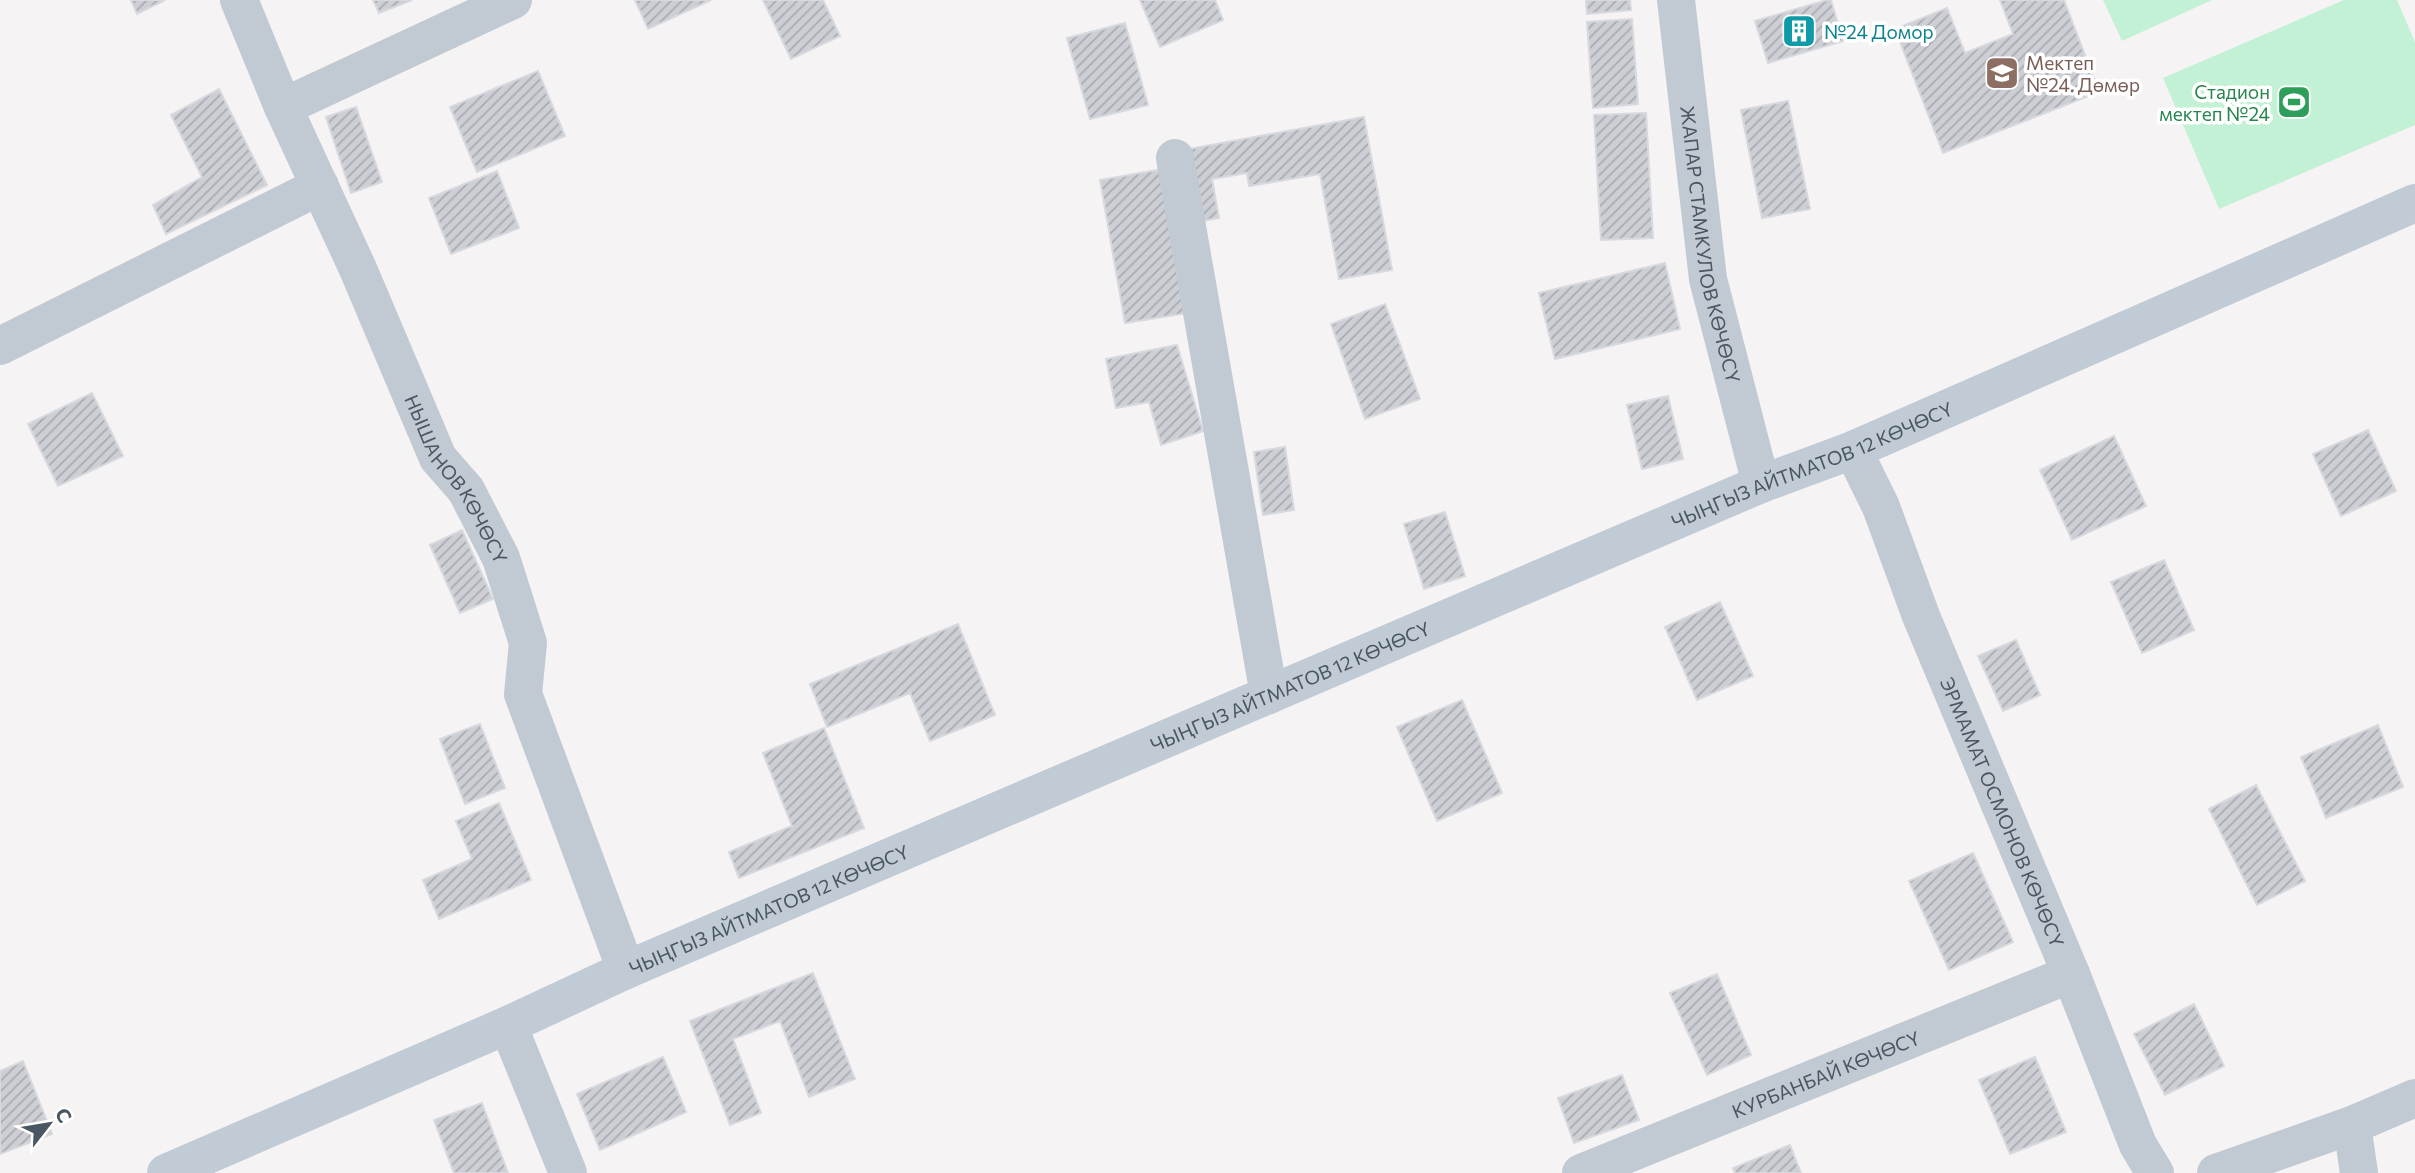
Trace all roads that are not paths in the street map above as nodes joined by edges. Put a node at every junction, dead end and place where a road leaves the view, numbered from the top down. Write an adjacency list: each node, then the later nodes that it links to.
1 (239, 0): 4 (street, НЫШАНОВ КӨЧӨСҮ)
2 (513, 0): 4 (street)
3 (1675, 0): 10 (street, ЖАПАР СТАМКУЛОВ КӨЧӨСҮ)
4 (283, 107): 6 (street, НЫШАНОВ КӨЧӨСҮ)
5 (1175, 158): 11 (street)
6 (320, 186): 8 (street); 12 (street, НЫШАНОВ КӨЧӨСҮ)
7 (2415, 203): 9 (main road, ЧЫҢГЫЗ АЙТМАТОВ 12 КӨЧӨСҮ)
8 (0, 346)
9 (1853, 450): 10 (main road, ЧЫҢГЫЗ АЙТМАТОВ 12 КӨЧӨСҮ); 13 (street, ЭРМАМАТ ОСМОНОВ КӨЧӨСҮ)
10 (1761, 484): 11 (main road, ЧЫҢГЫЗ АЙТМАТОВ 12 КӨЧӨСҮ)
11 (1269, 695): 12 (main road, ЧЫҢГЫЗ АЙТМАТОВ 12 КӨЧӨСҮ)
12 (625, 970): 14 (main road, ЧЫҢГЫЗ АЙТМАТОВ 12 КӨЧӨСҮ)
13 (2071, 974): 19 (street, КУРБАНБАЙ КӨЧӨСҮ); 20 (street, ЭРМАМАТ ОСМОНОВ КӨЧӨСҮ)
14 (508, 1025): 17 (main road, ЧЫҢГЫЗ АЙТМАТОВ 12 КӨЧӨСҮ); 18 (street)
15 (2415, 1098): 16 (street)
16 (2352, 1125): 21 (street); 22 (street)
17 (166, 1173)
18 (568, 1173)
19 (1581, 1173)
20 (2155, 1173)
21 (2216, 1173)
22 (2358, 1173)

